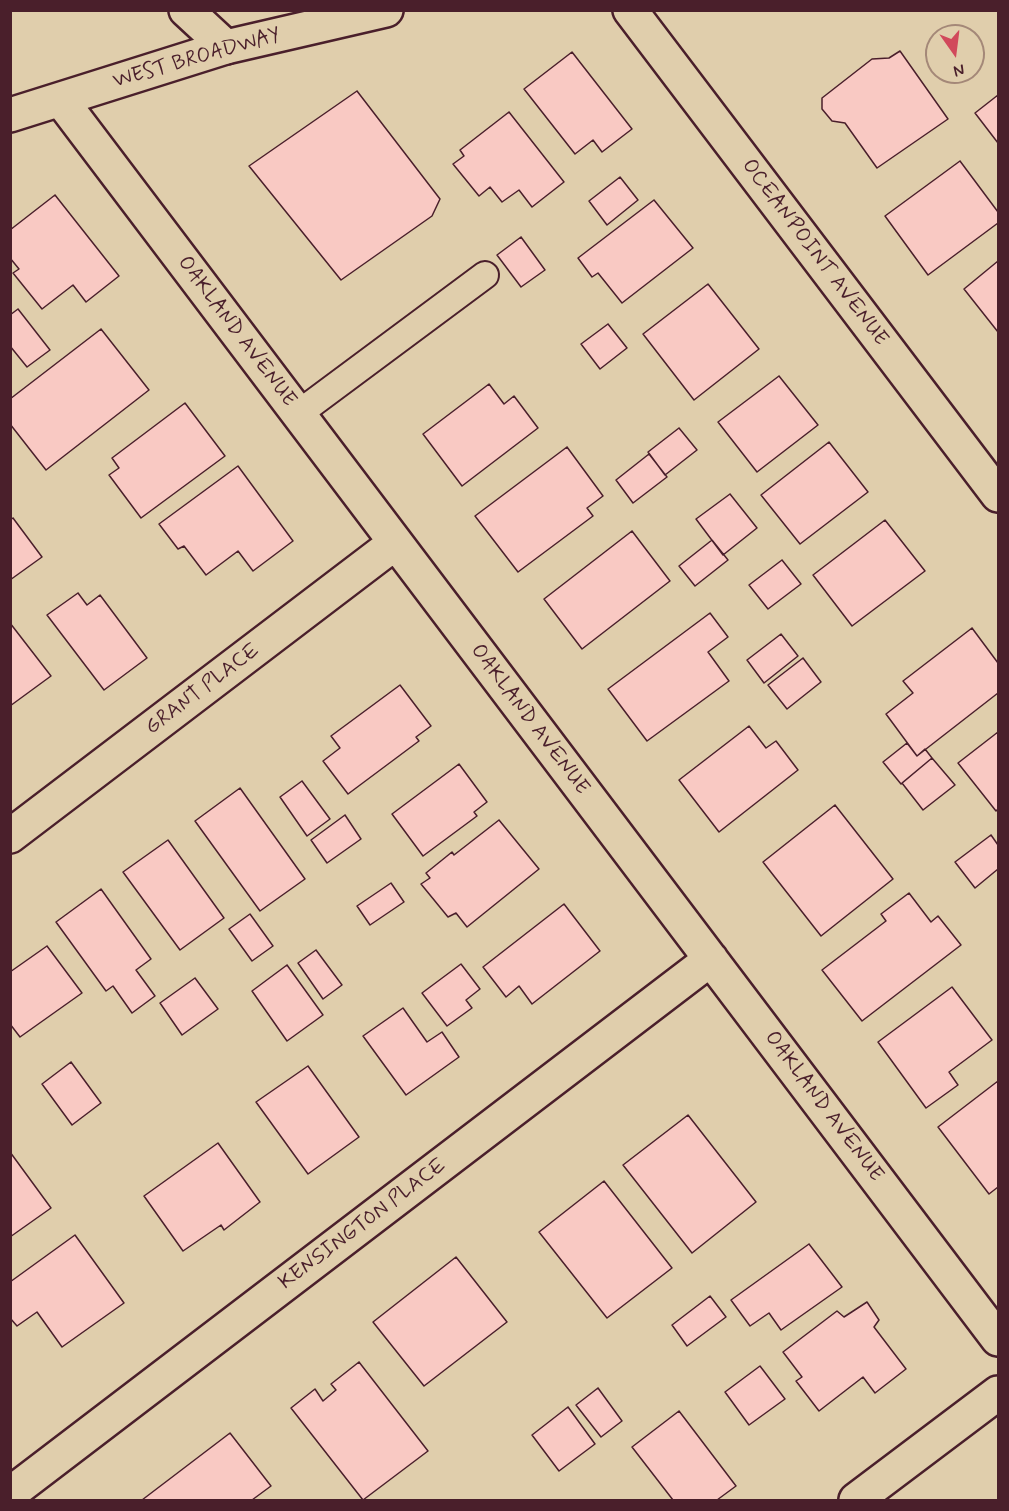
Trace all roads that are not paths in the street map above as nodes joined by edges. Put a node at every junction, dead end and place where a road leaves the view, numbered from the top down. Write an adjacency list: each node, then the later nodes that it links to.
1 (186, 10): 4 (street)
2 (386, 10): 4 (street, WEST BROADWAY)
3 (630, 10): 9 (street, OCEANPOINT AVENUE)
4 (226, 47): 5 (street, WEST BROADWAY)
5 (60, 100): 6 (street, WEST BROADWAY); 8 (street, OAKLAND AVENUE)
6 (10, 114)
7 (485, 274): 8 (lane)
8 (298, 414): 10 (street, OAKLAND AVENUE)
9 (999, 495)
10 (395, 543): 11 (street, GRANT PLACE); 12 (street, OAKLAND AVENUE)
11 (10, 836)
12 (711, 959): 13 (street, OAKLAND AVENUE); 15 (street, KENSINGTON PLACE)
13 (999, 1339)
14 (999, 1393): 16 (street)
15 (16, 1492)
16 (856, 1500)

